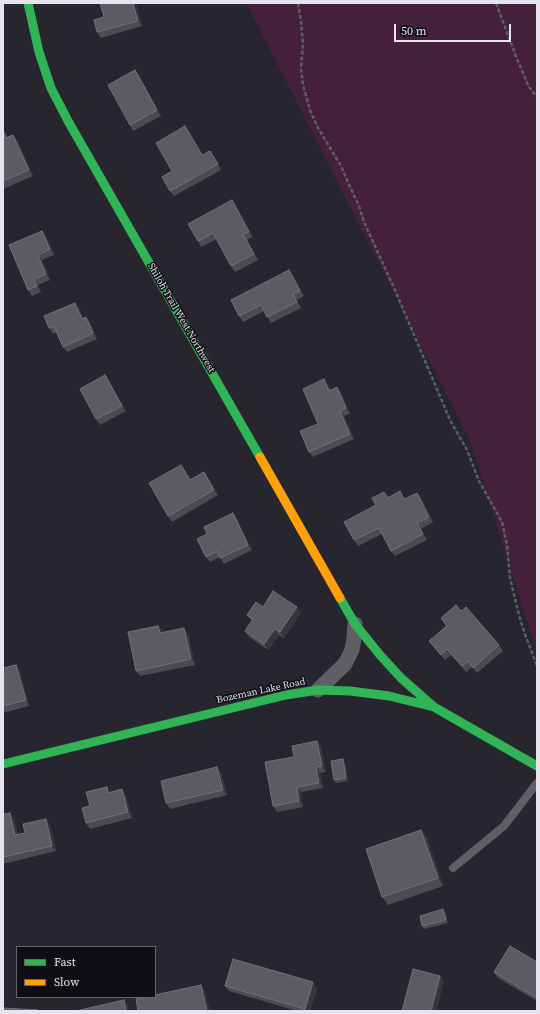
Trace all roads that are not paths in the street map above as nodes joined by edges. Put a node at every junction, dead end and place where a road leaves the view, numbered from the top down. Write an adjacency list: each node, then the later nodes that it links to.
1 (28, 3): 2 (street, Shiloh Trail West Northwest)
2 (355, 624): 3 (street); 4 (street, Shiloh Trail West Northwest)
3 (318, 690): 4 (street, Bozeman Lake Road); 5 (street, Bozeman Lake Road)
4 (434, 707): 6 (street, Bozeman Lake Road)
5 (3, 764)
6 (537, 766)
7 (537, 783): 8 (lane)
8 (453, 868)

